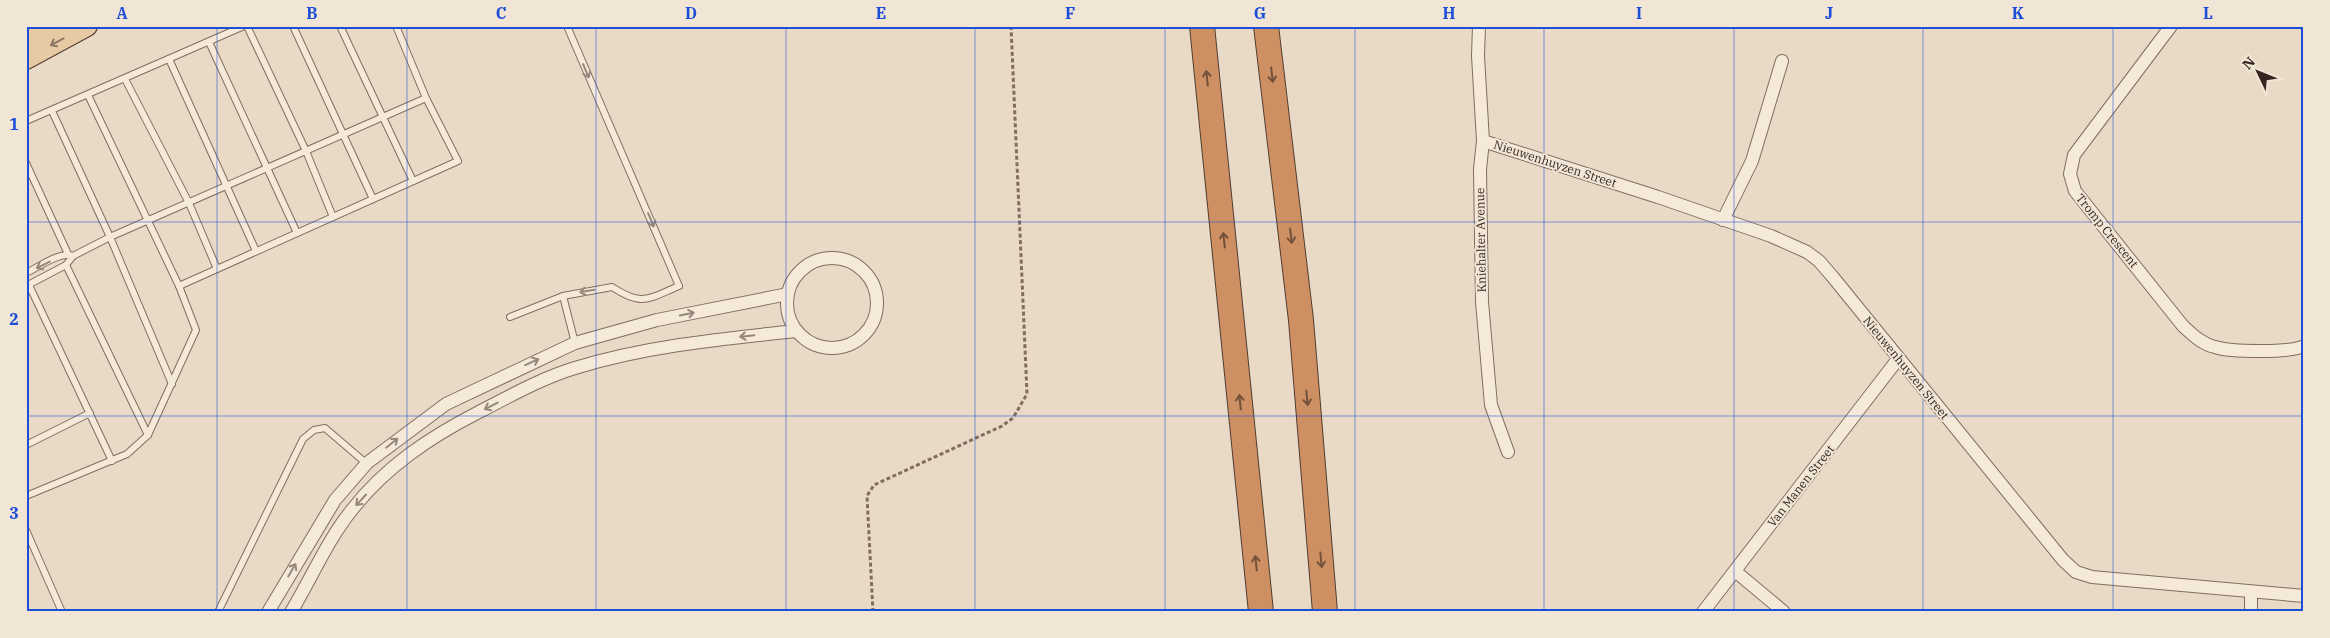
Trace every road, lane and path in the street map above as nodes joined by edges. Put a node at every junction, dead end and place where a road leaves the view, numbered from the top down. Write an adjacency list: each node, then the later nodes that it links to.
1 (51, 26): 13 (main road)
2 (87, 26): 15 (main road, one-way to 15)
3 (246, 26): 14 (lane); 26 (lane)
4 (293, 26): 24 (lane)
5 (340, 26): 22 (lane)
6 (396, 26): 20 (lane)
7 (567, 26): 46 (lane, one-way to 46)
8 (1011, 26): 68 (path)
9 (1202, 26): 69 (highway, one-way to 9)
10 (1266, 26): 70 (highway, one-way to 70)
11 (1479, 26): 25 (street, Kniehalter Avenue)
12 (2172, 26): 50 (street, Tromp Crescent)
13 (26, 37)
14 (209, 42): 16 (lane); 28 (lane)
15 (26, 58)
16 (169, 59): 18 (lane); 30 (lane)
17 (1782, 61): 34 (street)
18 (126, 79): 19 (lane); 32 (lane)
19 (88, 95): 21 (lane); 35 (lane)
20 (426, 98): 22 (lane); 29 (lane)
21 (52, 111): 23 (lane); 37 (lane)
22 (384, 117): 24 (lane); 29 (lane)
23 (26, 121)
24 (344, 134): 26 (lane); 31 (lane)
25 (1483, 141): 34 (street, Nieuwenhuyzen Street); 56 (street, Kniehalter Avenue)
26 (306, 151): 28 (lane); 33 (lane)
27 (26, 163): 39 (lane)
28 (268, 168): 30 (lane); 36 (lane)
29 (413, 181): 31 (lane)
30 (227, 186): 32 (lane); 38 (lane)
31 (373, 198): 33 (lane)
32 (189, 202): 35 (lane); 41 (lane)
33 (333, 217): 36 (lane)
34 (1723, 220): 51 (street, Nieuwenhuyzen Street)
35 (148, 221): 37 (lane); 44 (lane)
36 (298, 233): 38 (lane)
37 (110, 238): 39 (lane); 52 (lane)
38 (256, 251): 41 (lane)
39 (70, 255): 40 (lane); 42 (lane, one-way to 42)
40 (66, 264): 43 (lane); 54 (lane)
41 (217, 269): 44 (lane)
42 (26, 273)
43 (28, 286): 53 (lane)
44 (179, 286): 52 (lane)
45 (788, 294): 48 (street); 48 (street); 49 (street, one-way to 45)
46 (563, 296): 47 (lane); 49 (lane)
47 (510, 317)
48 (796, 330): 67 (street, one-way to 67)
49 (575, 343): 58 (street, one-way to 49)
50 (2304, 346)
51 (1898, 359): 61 (street, Van Manen Street); 62 (street, Nieuwenhuyzen Street)
52 (172, 384): 54 (lane)
53 (90, 413): 55 (lane); 57 (lane)
54 (148, 435): 57 (lane)
55 (26, 445)
56 (1508, 452)
57 (112, 461): 59 (lane)
58 (366, 464): 65 (lane); 66 (street, one-way to 58)
59 (26, 496)
60 (26, 530): 64 (lane)
61 (1735, 571): 71 (street, Van Manen Street); 72 (street)
62 (2251, 592): 63 (street, Nieuwenhuyzen Street); 73 (street)
63 (2304, 596)
64 (62, 612)
65 (218, 612)
66 (268, 612)
67 (291, 612)
68 (873, 612)
69 (1261, 612)
70 (1325, 612)
71 (1703, 612)
72 (1784, 612)
73 (2251, 612)

